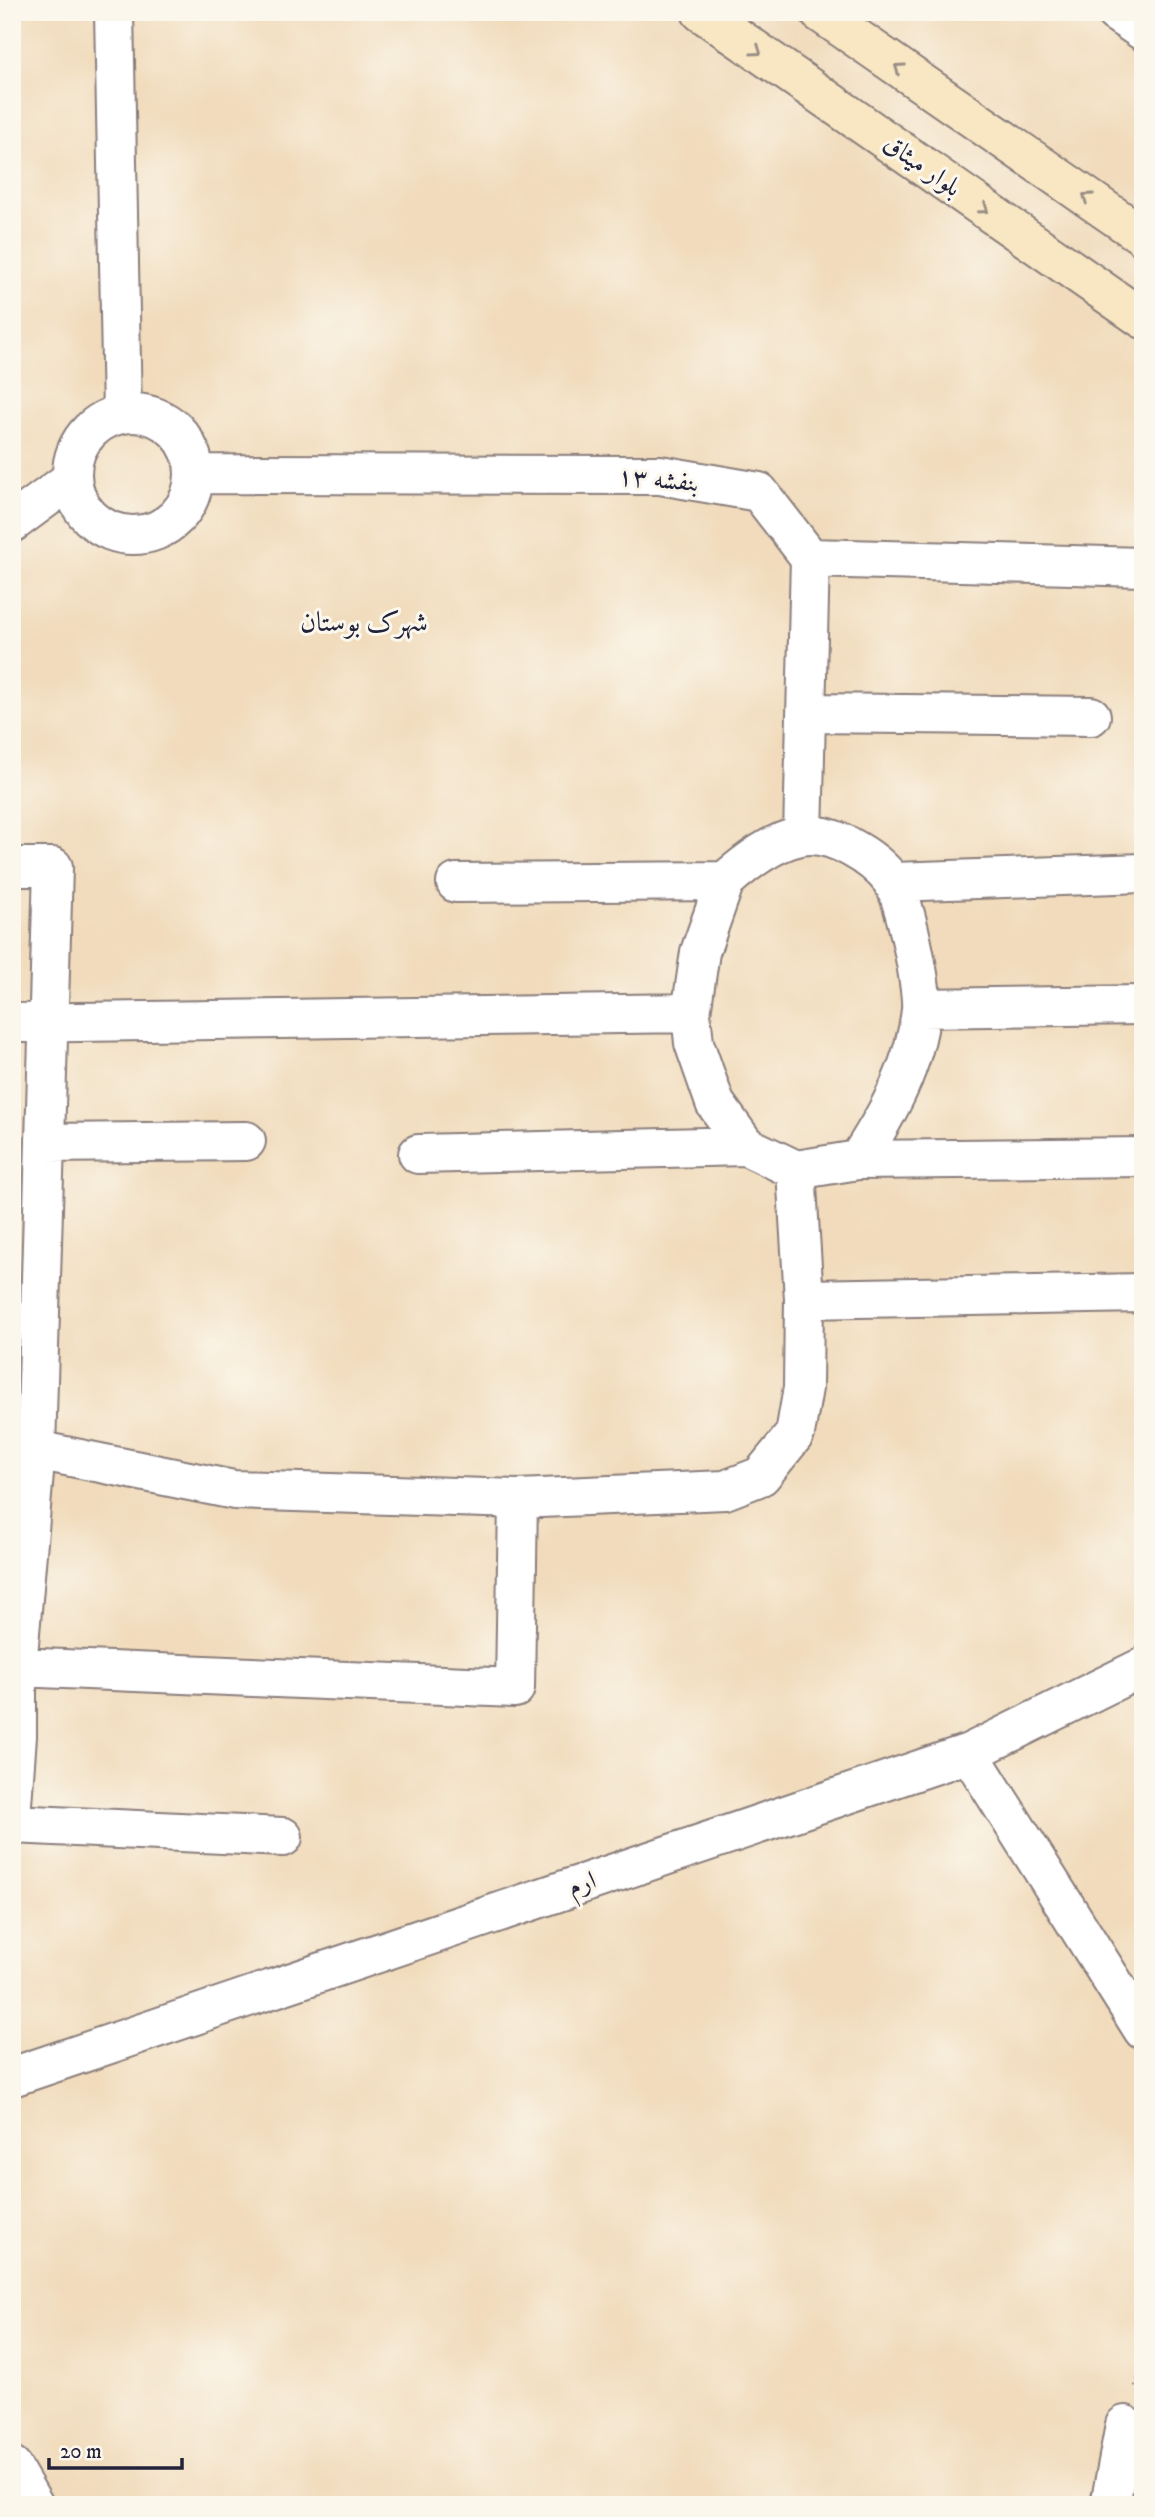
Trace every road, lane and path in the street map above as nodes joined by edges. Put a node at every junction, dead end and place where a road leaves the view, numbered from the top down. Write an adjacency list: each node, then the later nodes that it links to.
1 (114, 12): 8 (street)
2 (701, 12): 7 (street, بلوار میثاق, one-way to 7)
3 (819, 12): 6 (street, one-way to 3)
4 (1115, 12): 5 (street)
5 (1143, 31)
6 (1143, 236)
7 (1143, 319)
8 (122, 413): 9 (street); 10 (street)
9 (196, 474): 10 (street); 12 (street, بنفشه ۱۳)
10 (70, 480): 11 (street)
11 (12, 523)
12 (810, 558): 13 (street); 14 (street)
13 (1143, 567)
14 (807, 713): 15 (street); 16 (street)
15 (1091, 716)
16 (803, 835): 19 (street); 20 (street)
17 (12, 867): 25 (street)
18 (1143, 873): 20 (street)
19 (725, 881): 21 (street); 24 (street)
20 (894, 882): 23 (street)
21 (456, 883)
22 (1143, 1005): 23 (street)
23 (921, 1008): 31 (street)
24 (691, 1013): 25 (street); 28 (street)
25 (31, 1023): 27 (street)
26 (246, 1141): 27 (street)
27 (45, 1143): 35 (street)
28 (746, 1146): 29 (street); 32 (street)
29 (418, 1154)
30 (1143, 1157): 31 (street)
31 (858, 1160): 32 (street)
32 (796, 1170): 34 (street)
33 (1143, 1293): 34 (street)
34 (804, 1299): 36 (street)
35 (20, 1441): 36 (street); 37 (street)
36 (518, 1499): 38 (street)
37 (18, 1571): 38 (street)
38 (17, 1667): 40 (street)
39 (1143, 1667): 41 (street, ارم)
40 (15, 1736): 42 (street)
41 (969, 1753): 45 (street); 46 (street, ارم)
42 (12, 1804)
43 (12, 1825): 44 (street)
44 (283, 1837)
45 (1143, 2030)
46 (12, 2077)
47 (1125, 2425): 50 (street)
48 (12, 2467): 49 (street)
49 (34, 2505)
50 (1110, 2505)

